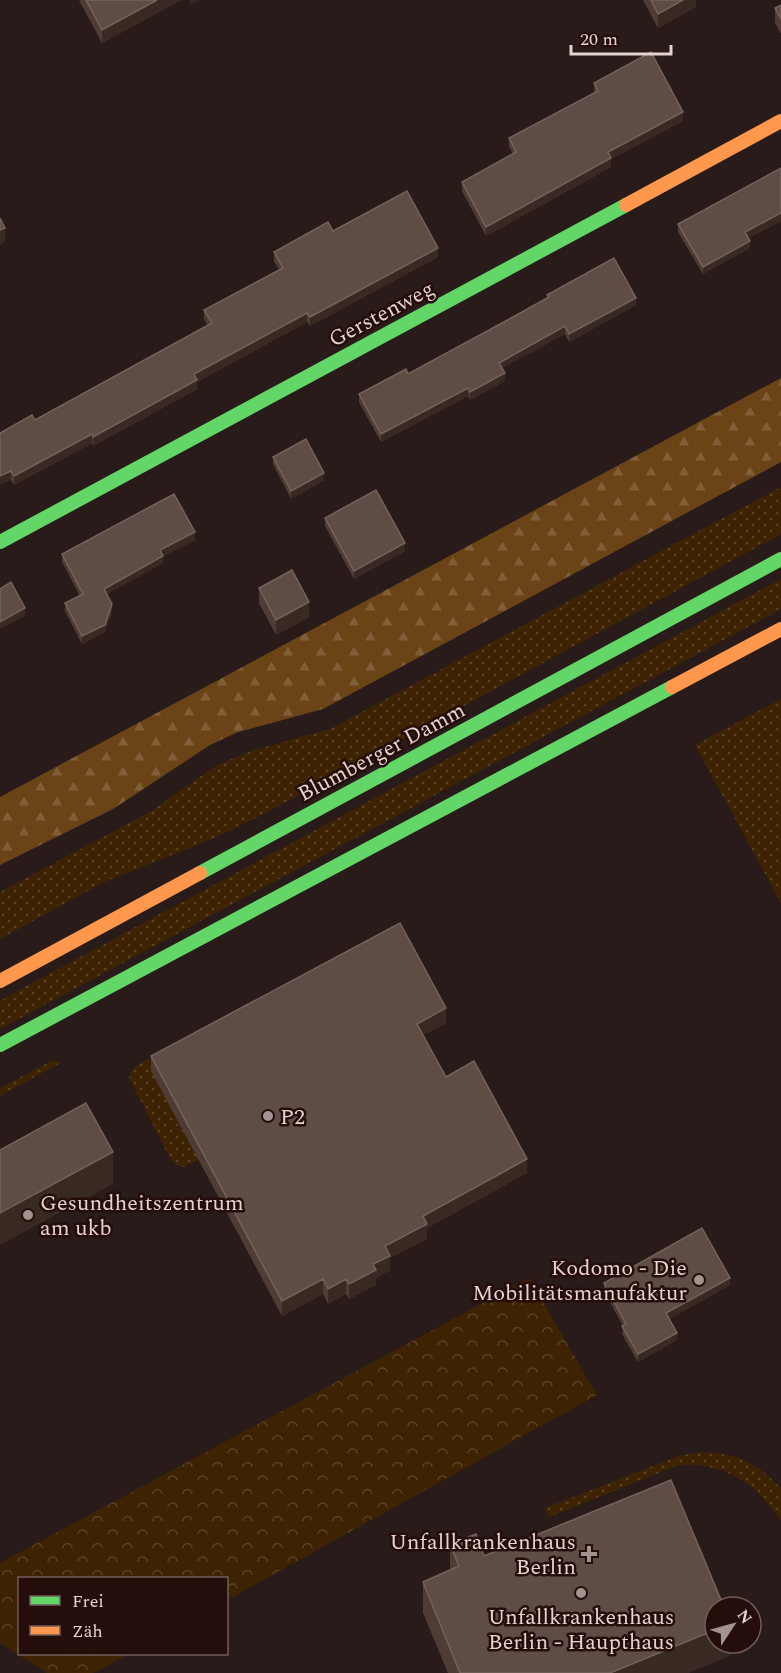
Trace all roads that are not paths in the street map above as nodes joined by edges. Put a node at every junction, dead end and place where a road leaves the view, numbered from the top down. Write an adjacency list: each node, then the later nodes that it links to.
1 (781, 121): 2 (main road, Gerstenweg)
2 (0, 542)
3 (781, 559): 5 (main road, Blumberger Damm)
4 (781, 629): 6 (main road)
5 (0, 981)
6 (0, 1046)

